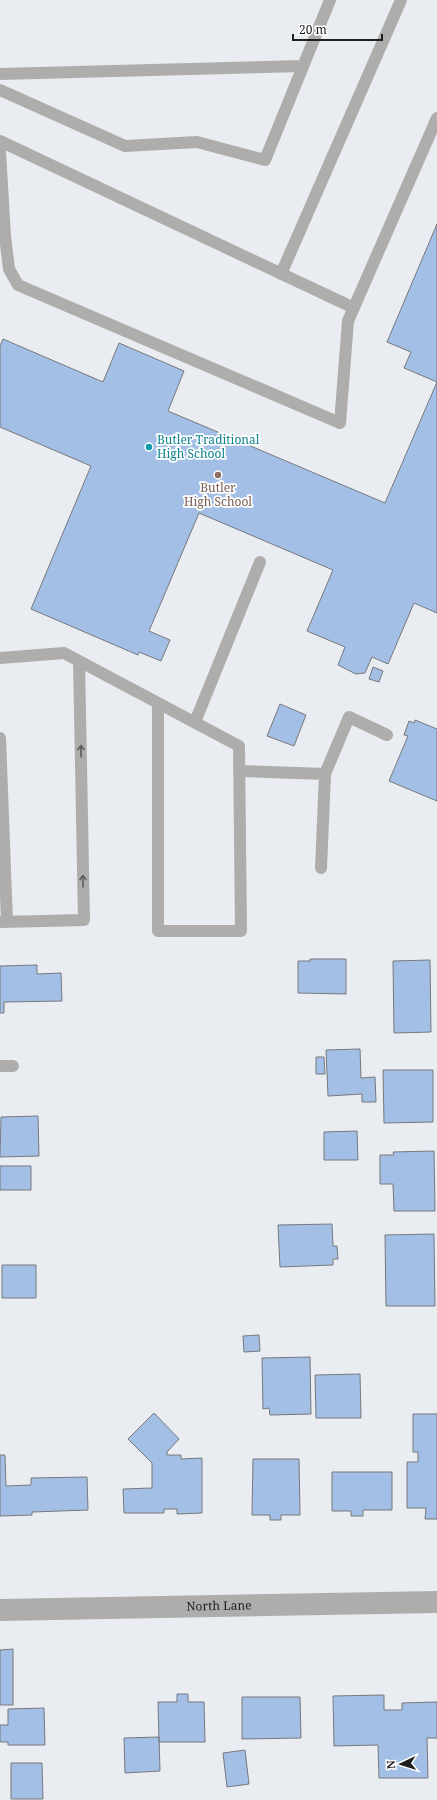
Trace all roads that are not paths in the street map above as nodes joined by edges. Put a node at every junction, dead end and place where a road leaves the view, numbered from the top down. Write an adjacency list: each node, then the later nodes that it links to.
1 (330, 0): 3 (lane)
2 (401, 0): 9 (lane)
3 (303, 66): 4 (lane); 5 (lane)
4 (0, 74)
5 (0, 90)
6 (437, 118): 10 (lane)
7 (0, 141): 9 (lane)
8 (0, 151): 10 (lane)
9 (281, 274): 10 (lane)
10 (354, 308)
11 (260, 562): 15 (lane)
12 (0, 658): 13 (lane)
13 (79, 661): 14 (lane); 21 (lane, one-way to 13)
14 (158, 703): 15 (lane); 18 (lane)
15 (195, 722): 18 (lane)
16 (387, 735): 19 (lane)
17 (0, 738): 21 (lane)
18 (239, 771): 19 (lane)
19 (325, 774): 20 (lane)
20 (321, 868)
21 (3, 922)
22 (0, 1066): 23 (lane)
23 (13, 1066)
24 (437, 1602): 25 (street, North Lane)
25 (0, 1610)

